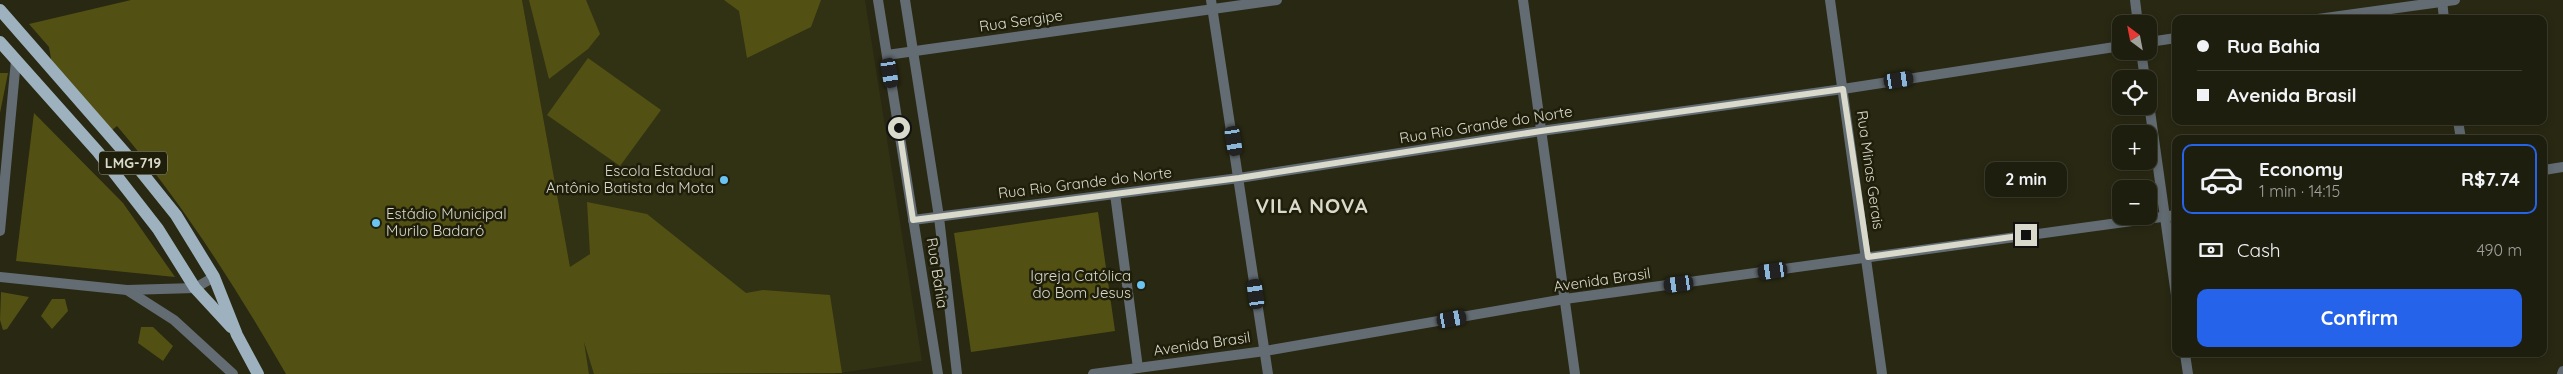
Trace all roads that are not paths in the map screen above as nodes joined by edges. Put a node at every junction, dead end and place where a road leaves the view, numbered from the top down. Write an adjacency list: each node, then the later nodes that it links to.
1 (878, 0): 19 (street, Rua Bahia)
2 (905, 0): 18 (street, Rua Bahia)
3 (1277, 0): 9 (street, Rua Sergipe)
4 (1523, 0): 23 (street)
5 (1830, 0): 21 (street, Rua Minas Gerais)
6 (2135, 0): 11 (street)
7 (2455, 0): 8 (street)
8 (2442, 1): 12 (street); 13 (street)
9 (1212, 5): 18 (street, Rua Sergipe); 28 (street)
10 (0, 10): 24 (main road, LMG-719)
11 (2137, 15)
12 (2346, 15)
13 (2444, 15)
14 (2172, 39): 15 (street)
15 (2158, 41)
16 (0, 42): 20 (main road, LMG-719)
17 (2112, 47): 21 (street, Rua Rio Grande do Norte)
18 (913, 51): 19 (street, Rua Sergipe); 32 (street, Rua Bahia)
19 (887, 55): 33 (street, Rua Bahia)
20 (16, 60): 25 (main road, LMG-719); 34 (street)
21 (1843, 89): 23 (street, Rua Rio Grande do Norte); 35 (street, Rua Minas Gerais)
22 (2150, 115): 31 (street)
23 (1541, 131): 28 (street, Rua Rio Grande do Norte); 41 (street)
24 (113, 140): 25 (main road); 38 (main road, LMG-719)
25 (98, 152): 39 (main road, LMG-719)
26 (2563, 167): 27 (street)
27 (2547, 170)
28 (1239, 178): 29 (street, Rua Rio Grande do Norte); 43 (street)
29 (1115, 194): 32 (street, Rua Rio Grande do Norte); 45 (street)
30 (2172, 215): 31 (street, Avenida Brasil)
31 (2164, 216): 35 (street, Avenida Brasil); 36 (street)
32 (940, 217): 33 (street, Rua Rio Grande do Norte); 46 (street, Rua Bahia)
33 (913, 220): 49 (street, Rua Bahia)
34 (0, 231)
35 (1868, 257): 41 (street, Avenida Brasil); 53 (street, Rua Minas Gerais)
36 (2172, 269)
37 (0, 277): 40 (street)
38 (214, 277): 39 (street); 42 (main road, LMG-719)
39 (196, 288): 40 (street); 42 (main road, LMG-719)
40 (127, 290): 47 (street)
41 (1565, 300): 43 (street, Avenida Brasil); 52 (street)
42 (237, 335): 48 (main road, LMG-719)
43 (1265, 351): 45 (street, Avenida Brasil); 51 (street)
44 (2185, 357): 54 (street)
45 (1138, 368): 50 (street, Avenida Brasil)
46 (957, 372): 49 (street)
47 (233, 374)
48 (258, 374)
49 (936, 374)
50 (1093, 374)
51 (1268, 374)
52 (1575, 374)
53 (1882, 374)
54 (2188, 374)

